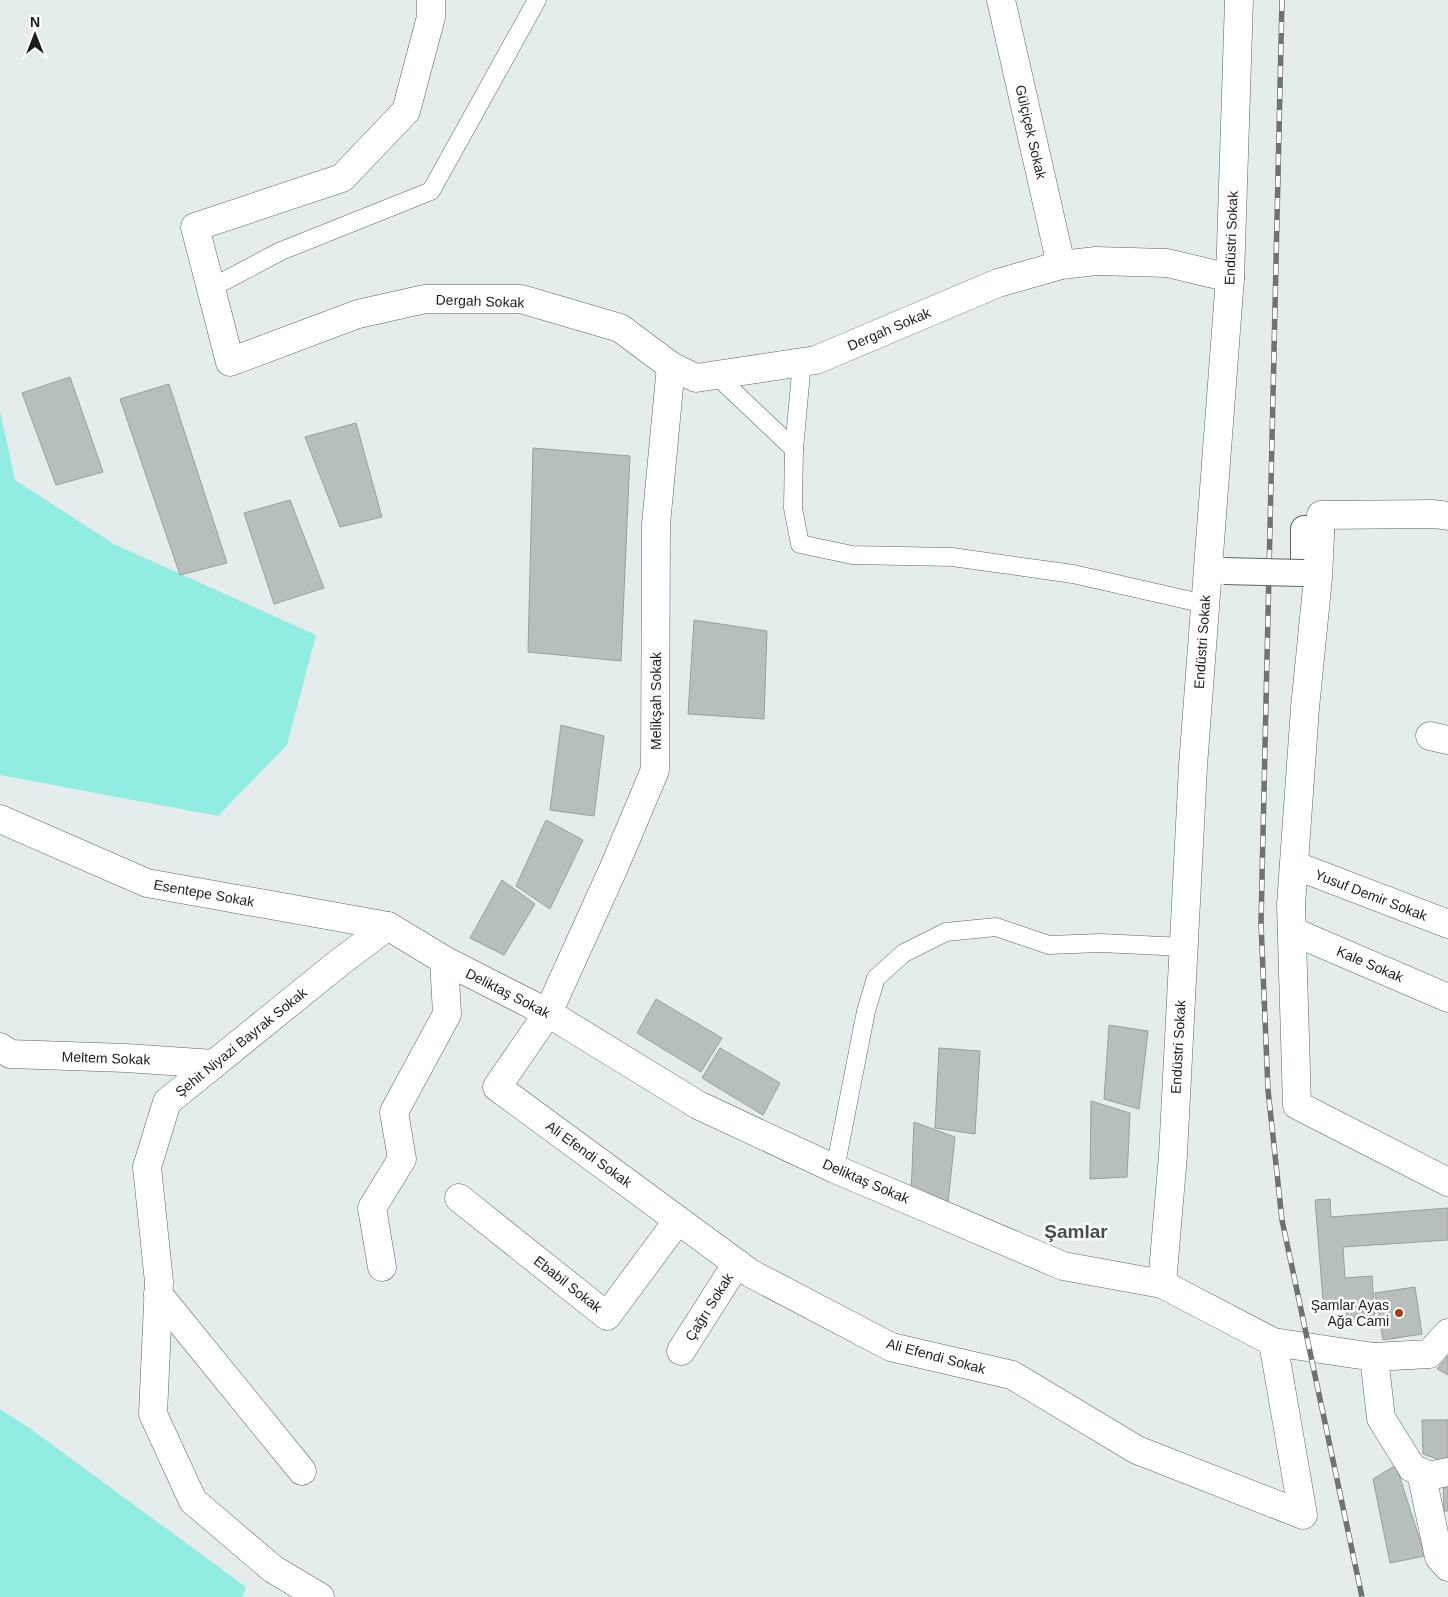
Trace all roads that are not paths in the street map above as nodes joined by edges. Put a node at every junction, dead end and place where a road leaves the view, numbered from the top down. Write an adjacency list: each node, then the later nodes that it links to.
1 (431, 0): 7 (street, Dergah Sokak)
2 (537, 0): 7 (lane)
3 (1001, 0): 5 (street, Gülçiçek Sokak)
4 (1239, 0): 6 (street, Endüstri Sokak)
5 (1061, 265): 6 (street, Dergah Sokak); 8 (street, Dergah Sokak)
6 (1230, 278): 14 (street, Endüstri Sokak)
7 (211, 288): 9 (street, Dergah Sokak)
8 (802, 362): 10 (street, Dergah Sokak); 11 (lane)
9 (671, 366): 10 (street, Dergah Sokak); 24 (street, Melikşah Sokak)
10 (716, 375): 11 (lane)
11 (794, 450): 15 (lane)
12 (1448, 516): 13 (street)
13 (1321, 529): 14 (street, bridge); 17 (street)
14 (1216, 570): 15 (street, Endüstri Sokak)
15 (1206, 604): 21 (street, Endüstri Sokak)
16 (0, 819): 19 (street, Esentepe Sokak)
17 (1294, 865): 18 (street, Yusuf Demir Sokak); 20 (street)
18 (1448, 924)
19 (388, 926): 22 (street, Deliktaş Sokak); 26 (street, Şehit Niyazi Bayrak Sokak)
20 (1292, 931): 23 (street, Kale Sokak); 28 (street)
21 (1184, 947): 27 (lane); 33 (street, Endüstri Sokak)
22 (444, 960): 24 (street, Deliktaş Sokak); 32 (street)
23 (1448, 998)
24 (548, 1013): 27 (street, Deliktaş Sokak); 30 (street, Ali Efendi Sokak)
25 (0, 1047): 26 (street, Meltem Sokak)
26 (214, 1064): 34 (street, Şehit Niyazi Bayrak Sokak)
27 (835, 1169): 33 (street, Deliktaş Sokak)
28 (1448, 1182)
29 (459, 1198): 30 (street, Ebabil Sokak)
30 (678, 1220): 31 (street, Ali Efendi Sokak)
31 (737, 1263): 36 (street, Ali Efendi Sokak); 37 (street, Çağrı Sokak)
32 (382, 1267)
33 (1162, 1284): 36 (street, Deliktaş Sokak)
34 (158, 1294): 39 (street); 43 (street, Şehit Niyazi Bayrak Sokak)
35 (1448, 1334): 38 (street, Deliktaş Sokak)
36 (1273, 1342): 38 (street, Deliktaş Sokak)
37 (681, 1351)
38 (1374, 1357): 40 (street)
39 (302, 1472)
40 (1420, 1472): 41 (street); 42 (street)
41 (1448, 1472)
42 (1448, 1568)
43 (320, 1597)

